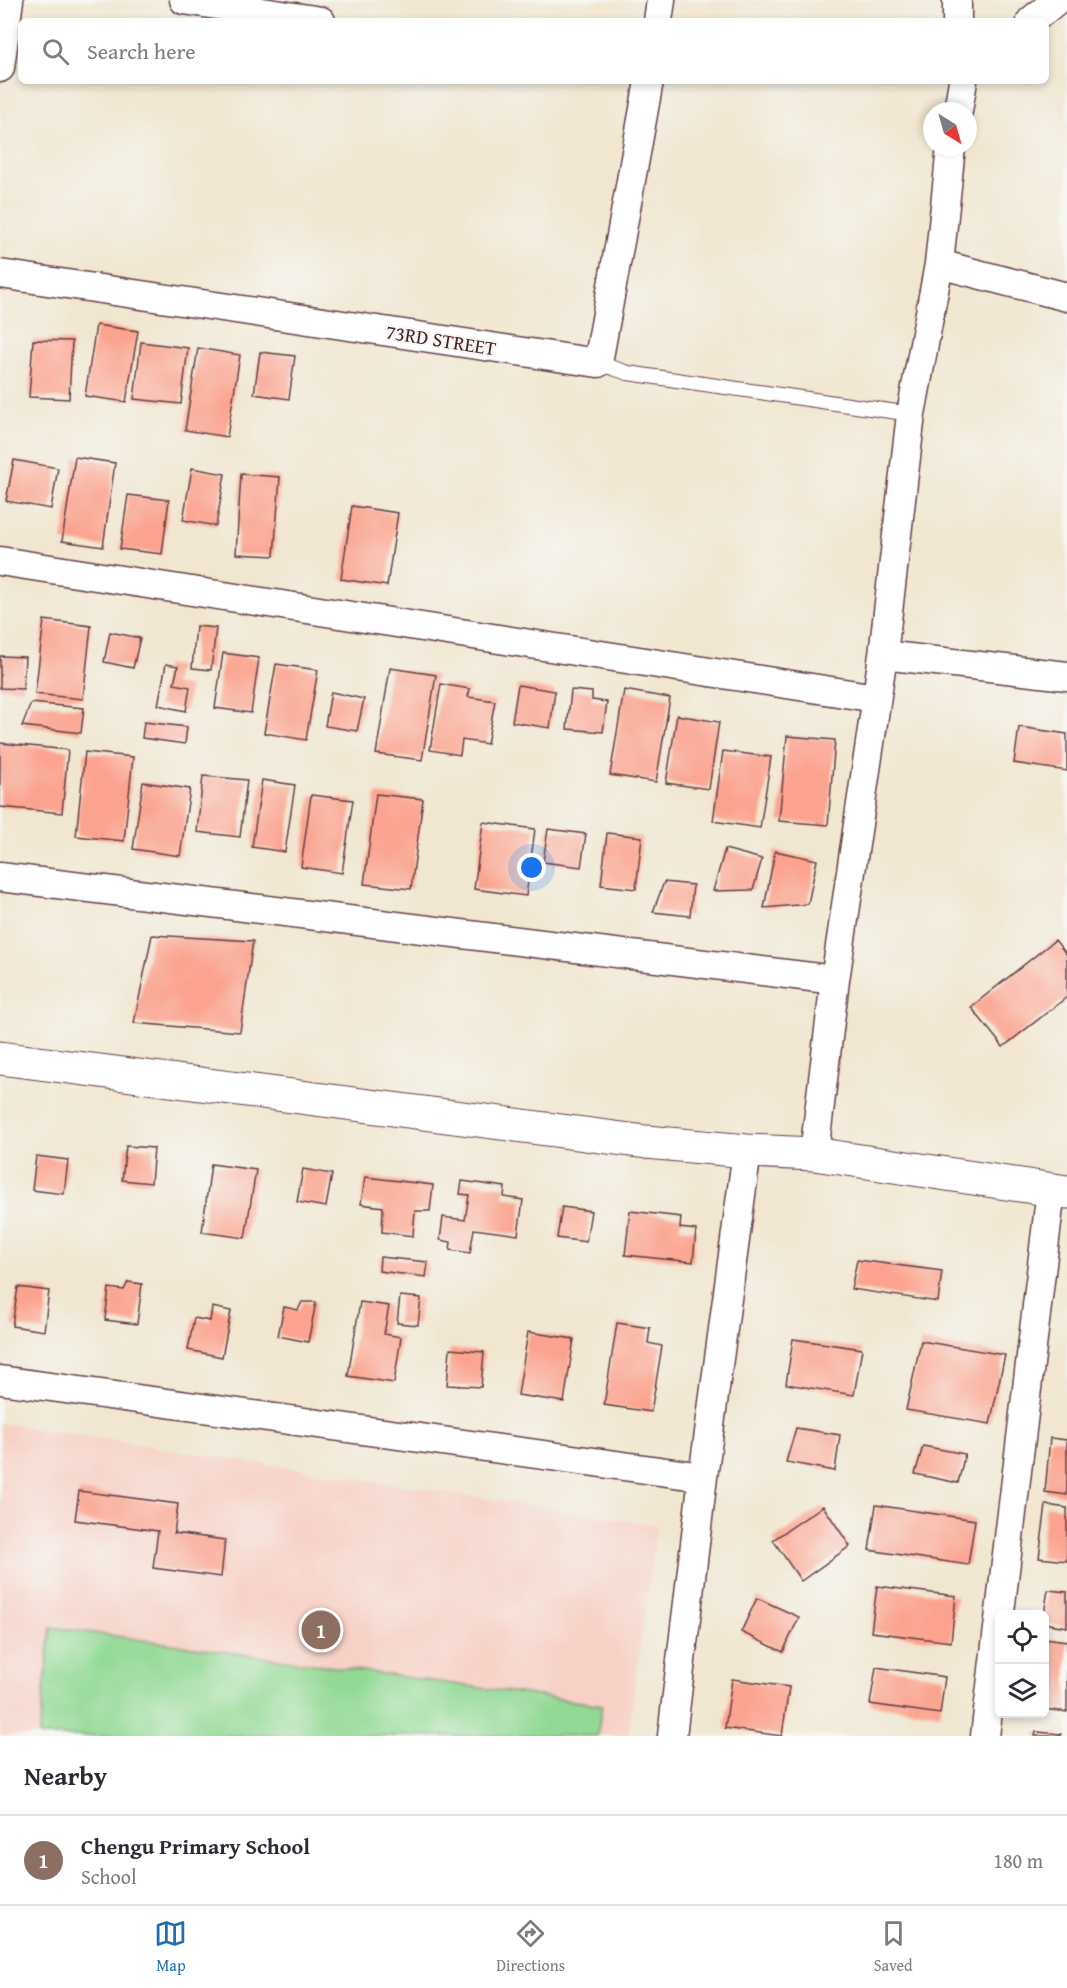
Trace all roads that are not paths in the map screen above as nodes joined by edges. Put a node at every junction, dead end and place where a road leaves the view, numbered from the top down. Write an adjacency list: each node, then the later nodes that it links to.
1 (9, 0): 10 (street)
2 (184, 0): 6 (street)
3 (661, 0): 7 (street)
4 (957, 0): 8 (street)
5 (1057, 0): 9 (street)
6 (301, 18)
7 (658, 18)
8 (957, 18)
9 (1035, 18)
10 (0, 68)
11 (648, 84): 18 (street)
12 (962, 84): 13 (street)
13 (960, 102)
14 (950, 156): 15 (street)
15 (939, 264): 17 (street); 19 (street)
16 (0, 274): 18 (street, 73RD STREET)
17 (1067, 297)
18 (598, 363): 19 (lane)
19 (911, 414): 21 (street)
20 (0, 561): 23 (street)
21 (882, 656): 22 (street); 23 (street)
22 (1067, 676)
23 (876, 699): 25 (street)
24 (0, 877): 25 (street)
25 (835, 980): 28 (street)
26 (0, 1058): 27 (street)
27 (747, 1151): 28 (street); 31 (street)
28 (814, 1154): 29 (street)
29 (1059, 1191): 33 (street)
30 (0, 1380): 31 (street)
31 (703, 1477): 32 (street)
32 (672, 1736)
33 (985, 1736)

